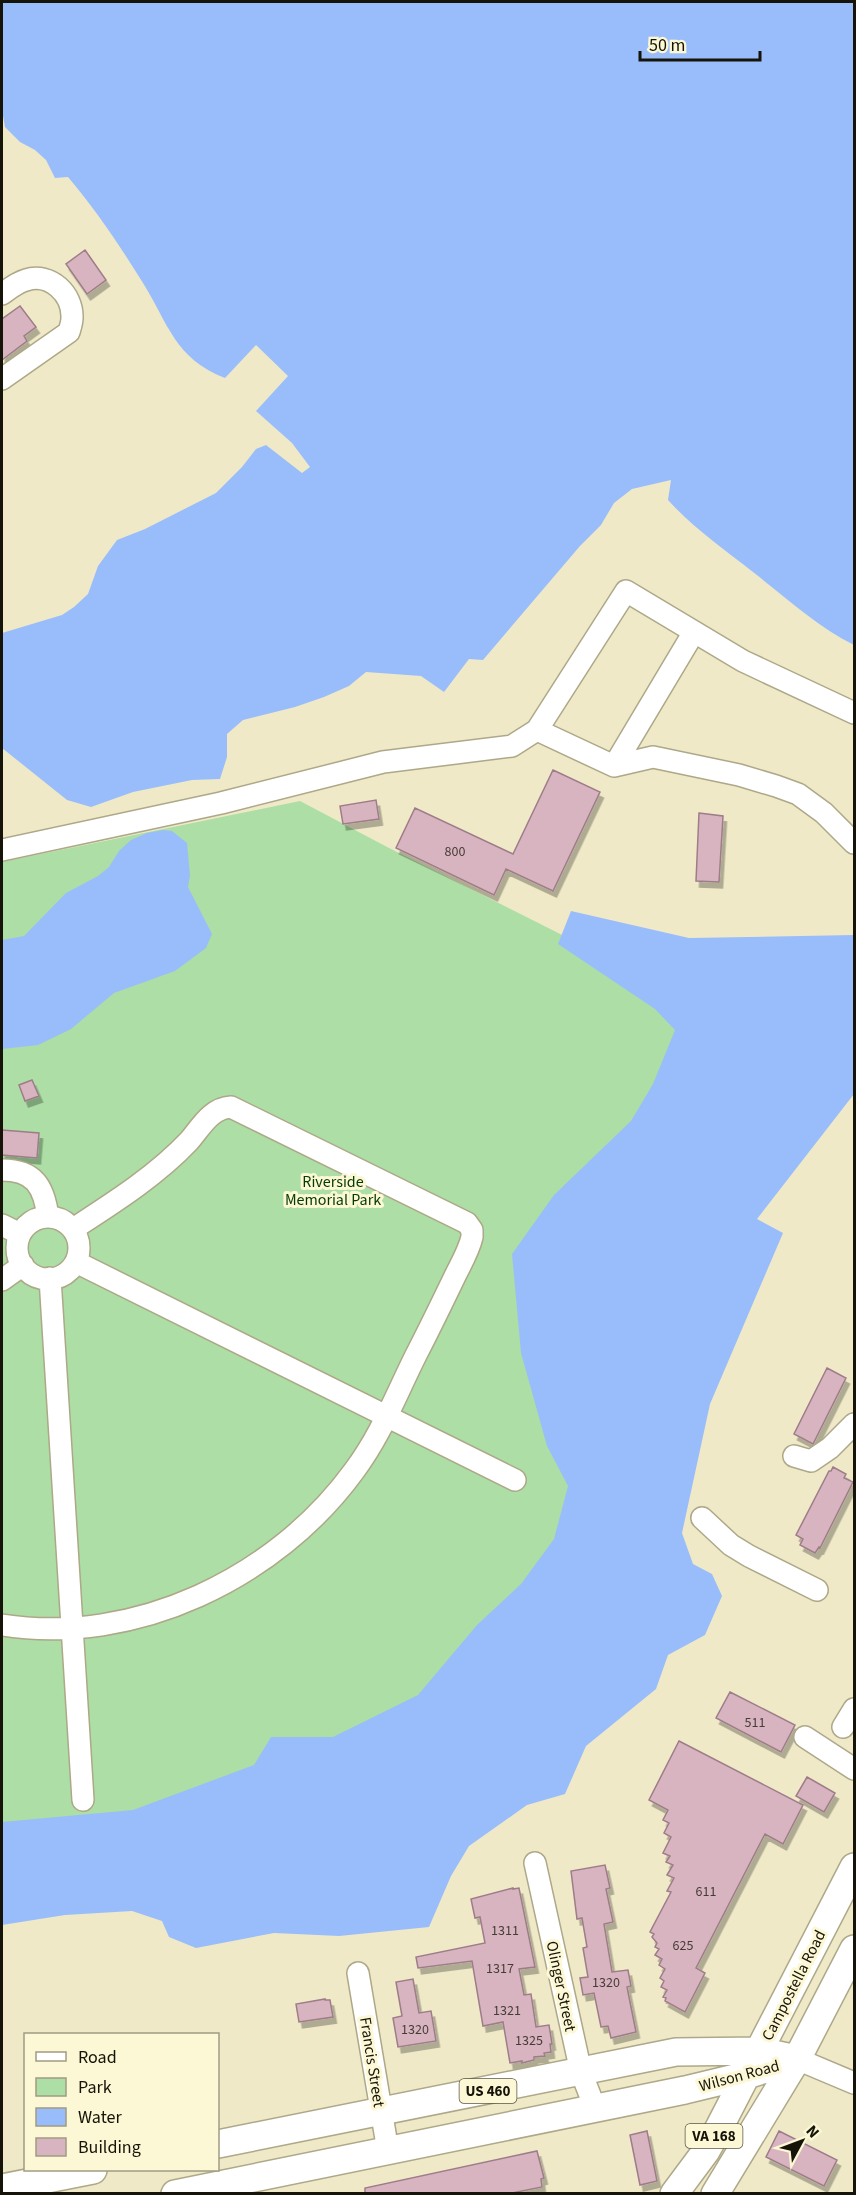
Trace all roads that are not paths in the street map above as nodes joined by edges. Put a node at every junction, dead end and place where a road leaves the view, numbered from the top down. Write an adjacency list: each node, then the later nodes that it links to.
1 (2, 294): 2 (street)
2 (2, 379)
3 (694, 632): 4 (street); 5 (street); 6 (street)
4 (855, 712)
5 (537, 730): 6 (street); 8 (street)
6 (615, 766): 7 (street)
7 (855, 843)
8 (2, 850)
9 (2, 1170): 10 (street)
10 (48, 1217): 11 (street); 12 (street)
11 (11, 1230): 14 (street)
12 (73, 1230): 13 (street); 17 (street)
13 (76, 1262): 15 (street); 17 (street)
14 (23, 1265): 15 (street); 16 (street)
15 (50, 1278): 24 (street)
16 (2, 1280)
17 (388, 1416): 20 (street); 24 (street)
18 (855, 1424): 19 (street)
19 (794, 1456)
20 (515, 1480)
21 (702, 1518): 22 (street)
22 (817, 1590)
23 (2, 1625): 24 (street)
24 (73, 1627): 27 (street)
25 (806, 1737): 26 (street)
26 (855, 1769)
27 (83, 1800)
28 (535, 1863): 34 (street, Olinger Street)
29 (855, 1867): 33 (main road, Campostella Road)
30 (855, 1949): 32 (main road)
31 (358, 1973): 37 (street, Francis Street)
32 (797, 2059): 33 (main road, Wilson Road); 35 (street); 44 (main road, VA 168)
33 (753, 2063): 34 (main road, Wilson Road / US 460); 36 (main road, Wilson Road / US 460); 43 (main road, Campostella Road / VA 168)
34 (581, 2072): 36 (street, Olinger Street); 37 (main road, Wilson Road / US 460)
35 (855, 2083)
36 (595, 2108): 39 (main road, Wilson Road / US 460)
37 (381, 2113): 38 (main road, Wilson Road / US 460); 39 (street, Francis Street)
38 (219, 2144)
39 (388, 2151): 42 (main road, Wilson Road / US 460)
40 (83, 2171): 41 (main road)
41 (2, 2188)
42 (175, 2193)
43 (674, 2193)
44 (716, 2193)

